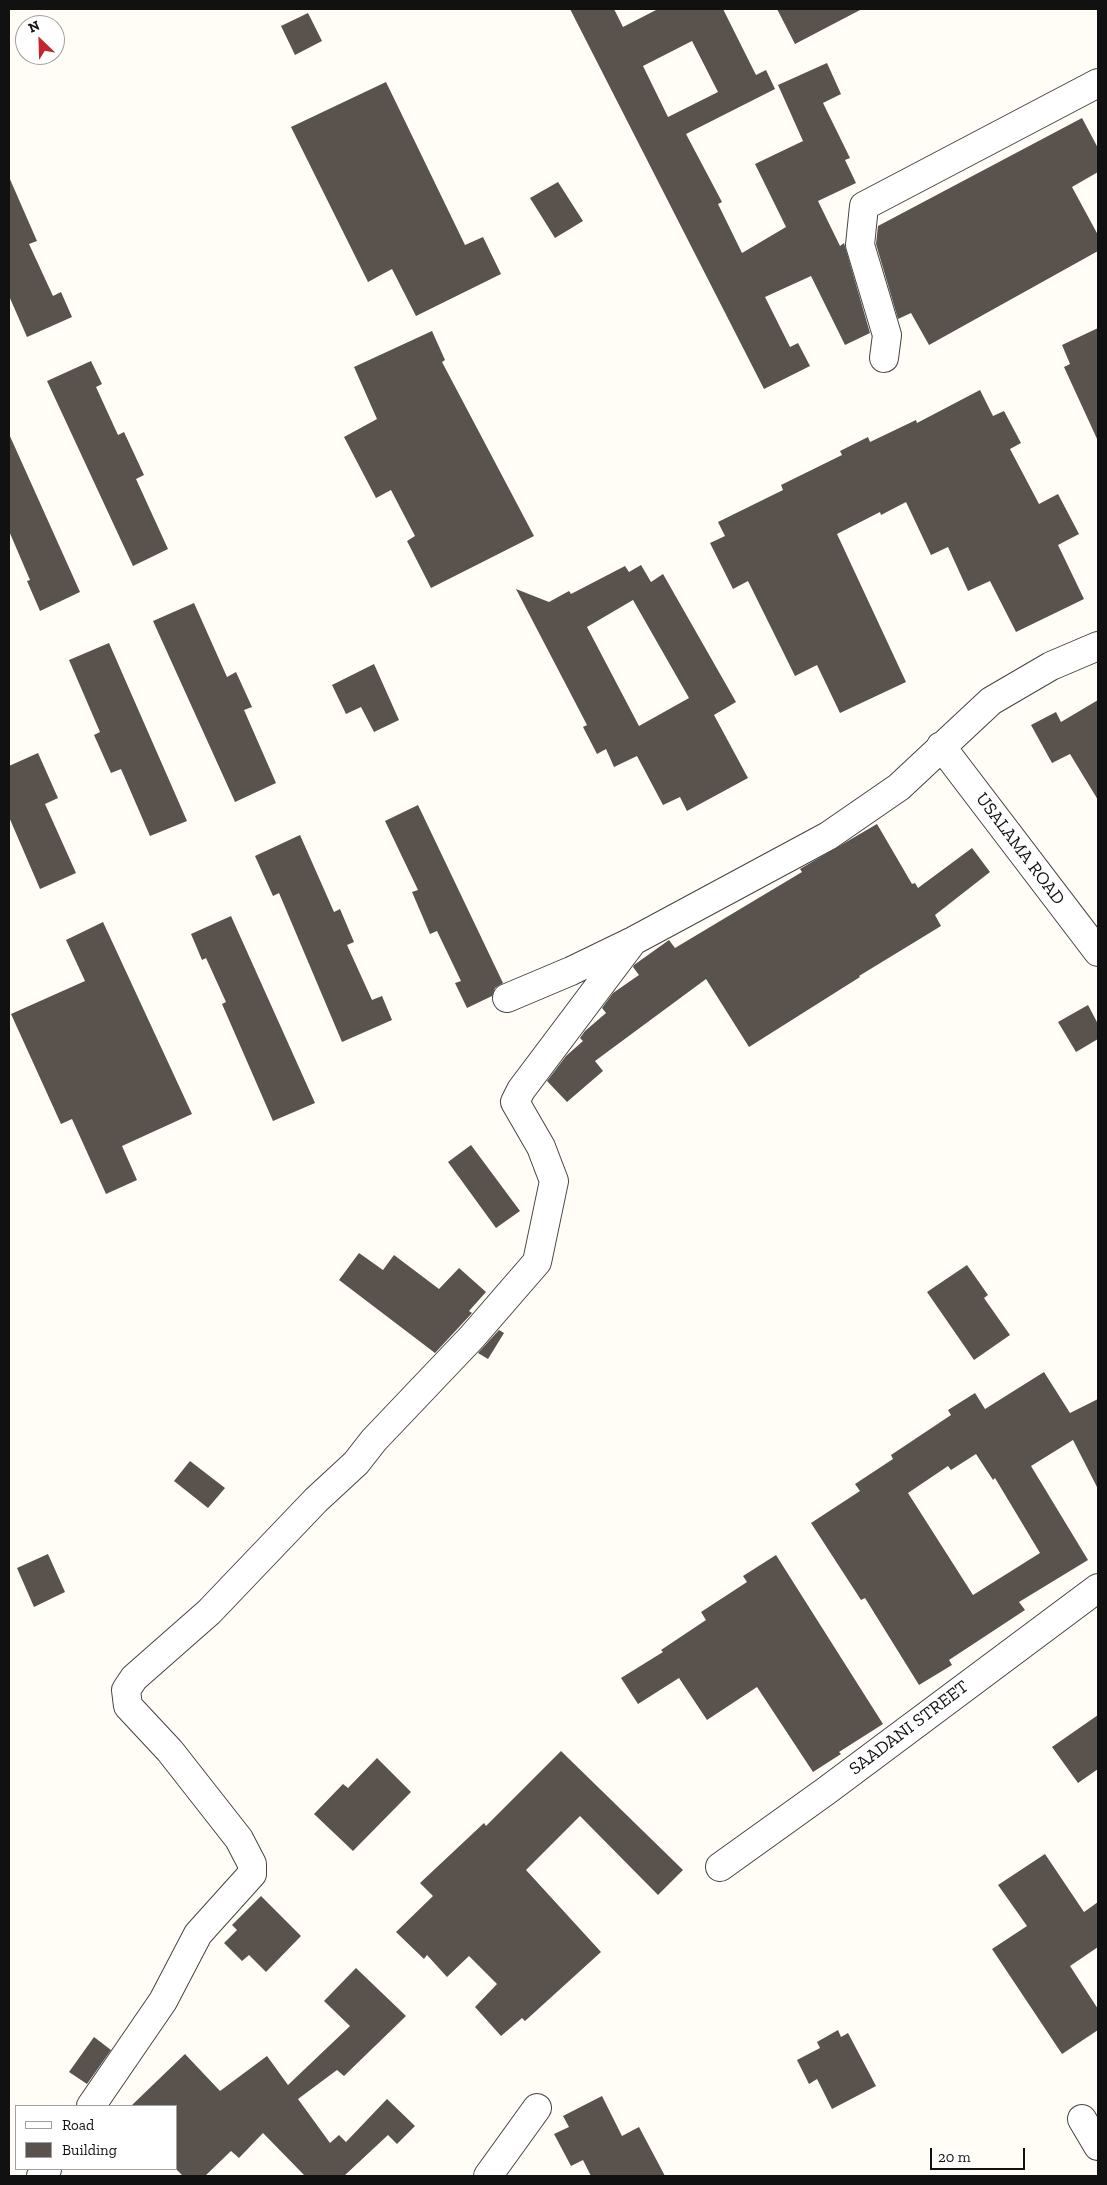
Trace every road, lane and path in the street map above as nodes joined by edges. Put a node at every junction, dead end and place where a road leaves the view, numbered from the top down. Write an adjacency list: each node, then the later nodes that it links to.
1 (1098, 83): 2 (street)
2 (884, 358)
3 (1098, 646): 4 (street)
4 (941, 746): 5 (street); 6 (street, USALAMA ROAD)
5 (633, 941): 7 (street); 10 (street)
6 (1098, 952)
7 (507, 998)
8 (1098, 1588): 9 (street, SAADANI STREET)
9 (720, 1867)
10 (92, 2105)
11 (537, 2108): 14 (street)
12 (1082, 2119): 13 (street)
13 (1098, 2146)
14 (488, 2176)

